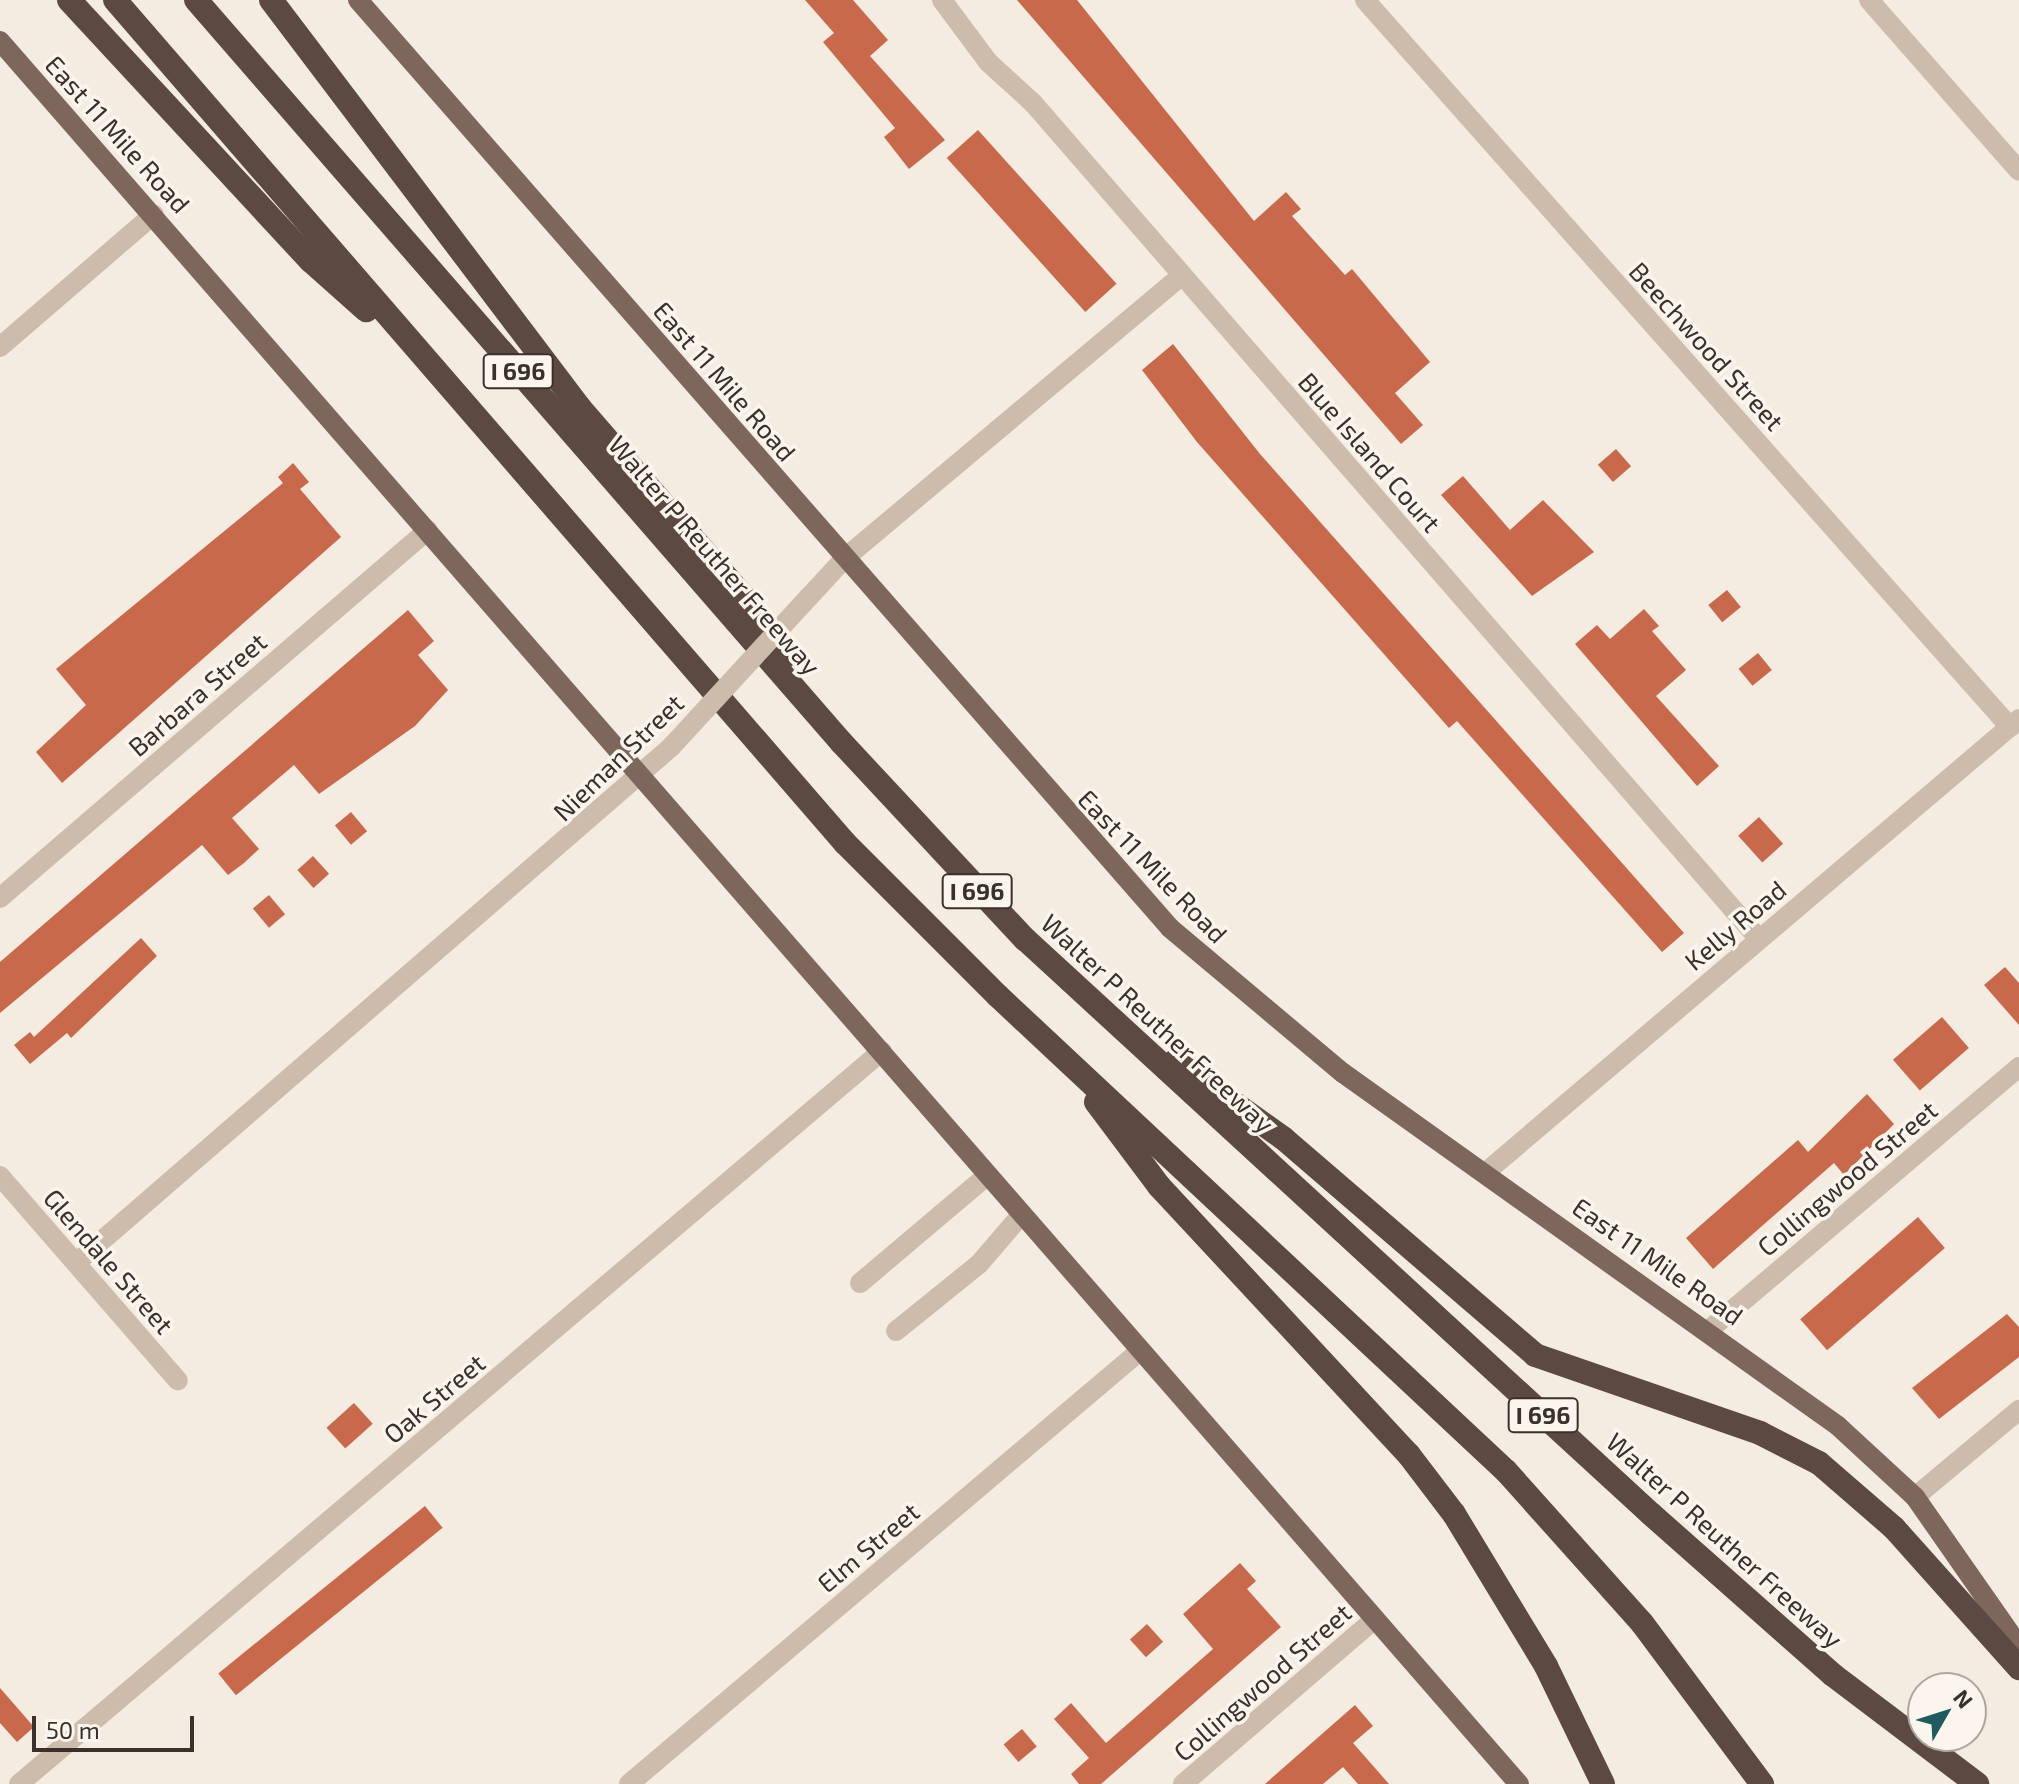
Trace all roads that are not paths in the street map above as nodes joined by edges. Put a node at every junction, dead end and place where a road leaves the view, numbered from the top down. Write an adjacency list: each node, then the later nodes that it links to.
1 (69, 0): 14 (highway)
2 (115, 0): 14 (highway, I 696)
3 (196, 0): 18 (highway, Walter P Reuther Freeway / I 696)
4 (271, 0): 18 (highway)
5 (358, 0): 16 (main road, East 11 Mile Road)
6 (942, 0): 12 (street, Blue Island Court)
7 (1365, 0): 17 (street, Beechwood Street)
8 (1869, 0): 10 (street)
9 (0, 41): 11 (main road, East 11 Mile Road)
10 (2019, 171)
11 (154, 214): 13 (street); 15 (main road, East 11 Mile Road)
12 (1181, 276): 16 (street, Nieman Street); 21 (street, Blue Island Court)
13 (0, 347)
14 (419, 355): 24 (highway, I 696)
15 (428, 530): 19 (main road, East 11 Mile Road); 20 (street, Barbara Street)
16 (845, 558): 19 (street, Nieman Street, bridge); 26 (main road, East 11 Mile Road)
17 (2015, 723): 21 (street, Kelly Road)
18 (841, 742): 22 (highway, Walter P Reuther Freeway / I 696)
19 (643, 777): 23 (main road, East 11 Mile Road); 30 (street, Nieman Street)
20 (0, 898)
21 (1759, 939): 26 (street, Kelly Road)
22 (1124, 1029): 40 (highway); 47 (highway, Walter P Reuther Freeway / I 696)
23 (882, 1051): 27 (main road, East 11 Mile Road); 41 (street, Oak Street)
24 (1063, 1059): 45 (highway); 46 (highway, I 696)
25 (2019, 1067): 32 (street, Collingwood Street)
26 (1486, 1172): 32 (main road, East 11 Mile Road)
27 (988, 1175): 29 (main road, East 11 Mile Road); 31 (street)
28 (0, 1176): 30 (street, Glendale Street)
29 (1022, 1214): 33 (street); 34 (main road, East 11 Mile Road)
30 (76, 1263): 35 (street, Glendale Street)
31 (860, 1283)
32 (1710, 1329): 37 (main road, East 11 Mile Road)
33 (896, 1331)
34 (1141, 1350): 38 (main road, East 11 Mile Road); 42 (street, Elm Street)
35 (178, 1381)
36 (2019, 1410): 37 (street)
37 (1915, 1497): 39 (main road, East 11 Mile Road)
38 (1375, 1619): 43 (street, Collingwood Street); 44 (main road, East 11 Mile Road)
39 (2019, 1646)
40 (2019, 1668)
41 (19, 1784)
42 (629, 1784)
43 (1183, 1784)
44 (1519, 1784)
45 (1603, 1784)
46 (1762, 1784)
47 (1977, 1784)

